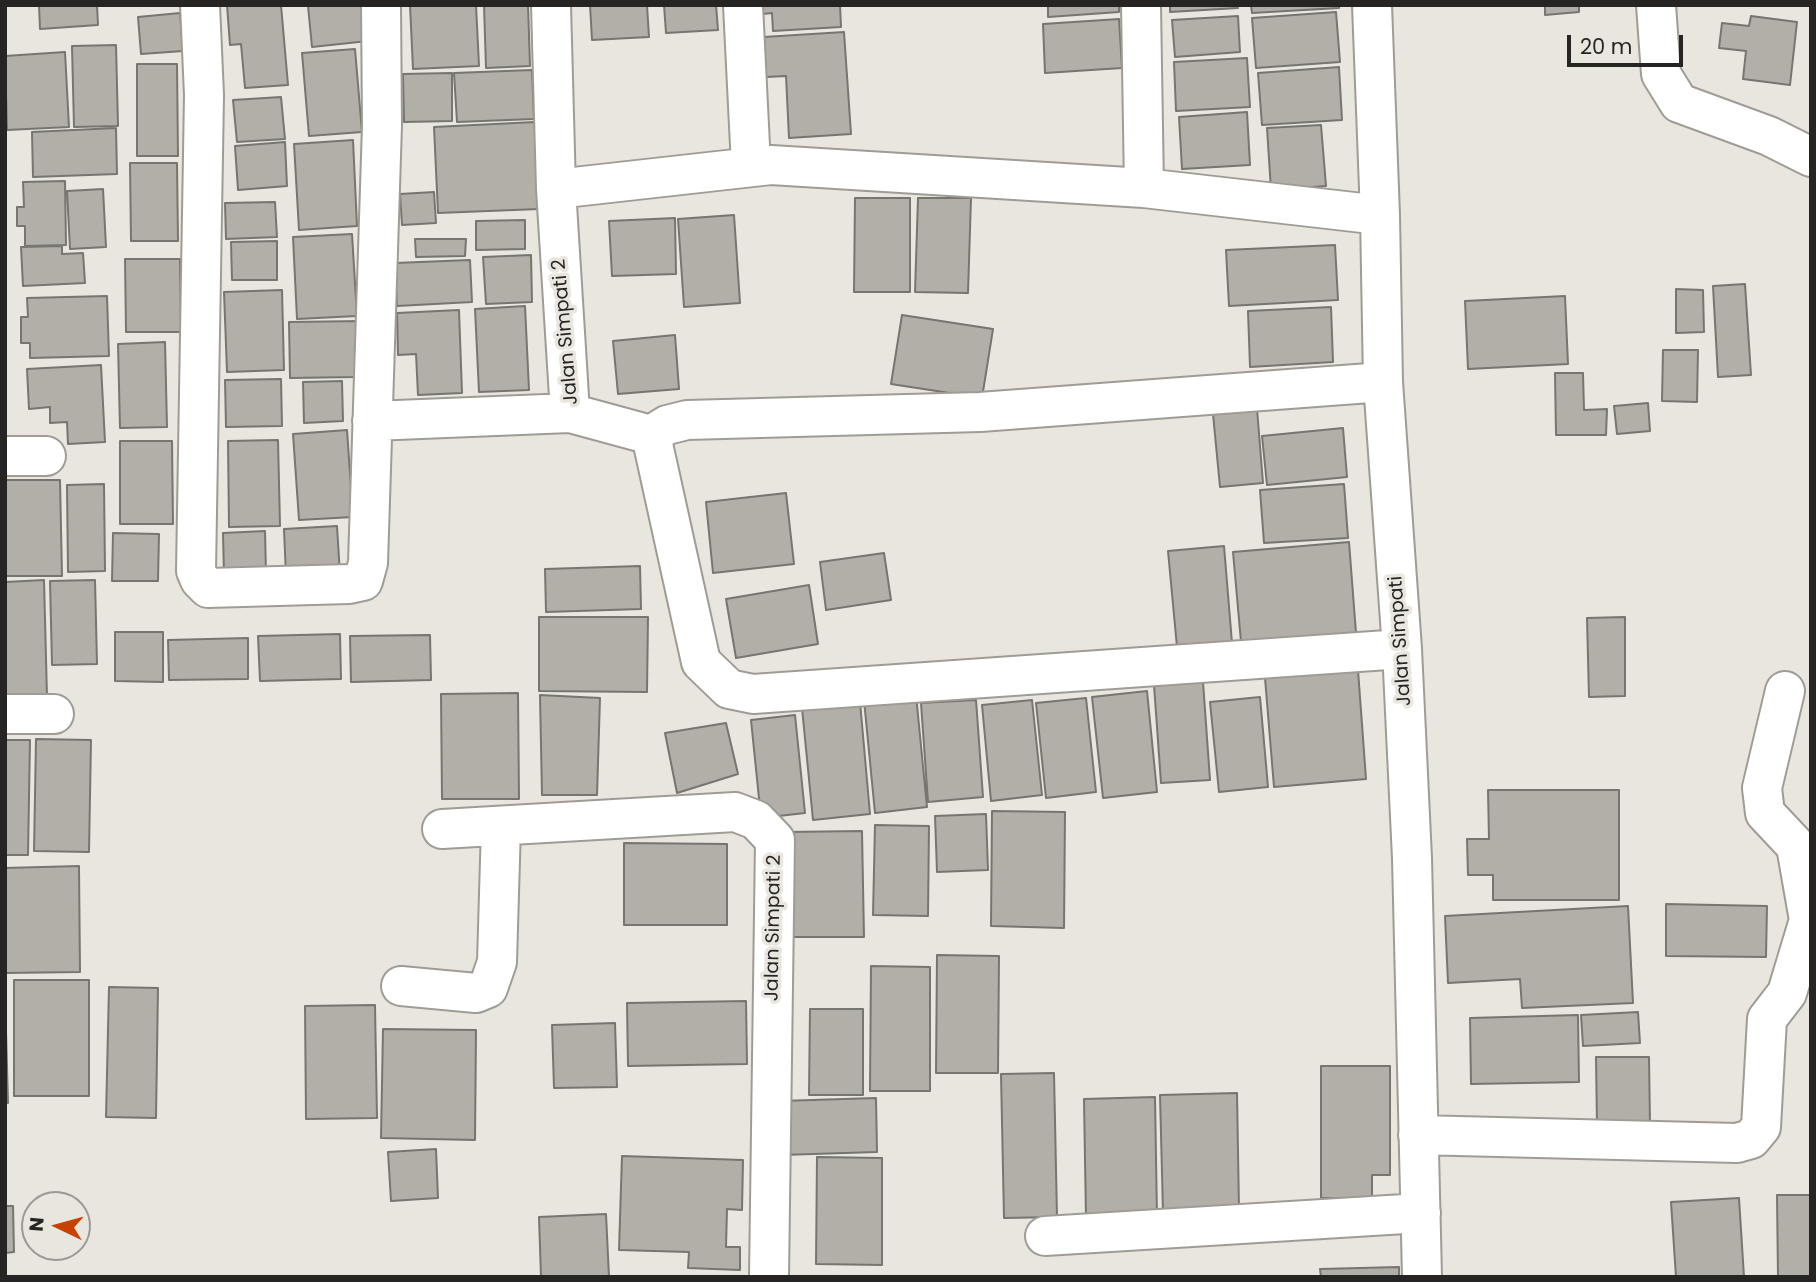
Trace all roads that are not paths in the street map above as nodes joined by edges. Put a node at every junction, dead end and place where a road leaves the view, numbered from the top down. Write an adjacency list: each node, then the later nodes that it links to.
1 (200, 5): 15 (street)
2 (381, 5): 15 (street)
3 (551, 5): 11 (street, Jalan Simpati 2)
4 (743, 5): 9 (street)
5 (1141, 5): 10 (street)
6 (1372, 5): 12 (street, Jalan Simpati)
7 (1656, 5): 8 (street)
8 (1811, 157)
9 (751, 166): 10 (street); 11 (street)
10 (1144, 188): 12 (street)
11 (556, 189): 14 (street, Jalan Simpati 2)
12 (1380, 215): 13 (street, Jalan Simpati)
13 (1382, 382): 16 (street); 19 (street, Jalan Simpati)
14 (570, 413): 15 (street); 16 (street, Jalan Simpati 2)
15 (372, 421)
16 (651, 435): 19 (street)
17 (5, 456): 18 (street)
18 (46, 456)
19 (1402, 649): 26 (street, Jalan Simpati)
20 (1786, 691): 26 (street)
21 (54, 713): 22 (street)
22 (5, 714)
23 (501, 826): 24 (street, Jalan Simpati 2); 25 (street); 29 (street, Jalan Simpati 2)
24 (442, 829)
25 (401, 986)
26 (1418, 1135): 27 (street, Jalan Simpati)
27 (1420, 1213): 28 (street); 30 (street, Jalan Simpati)
28 (1045, 1236)
29 (769, 1277)
30 (1422, 1277)

